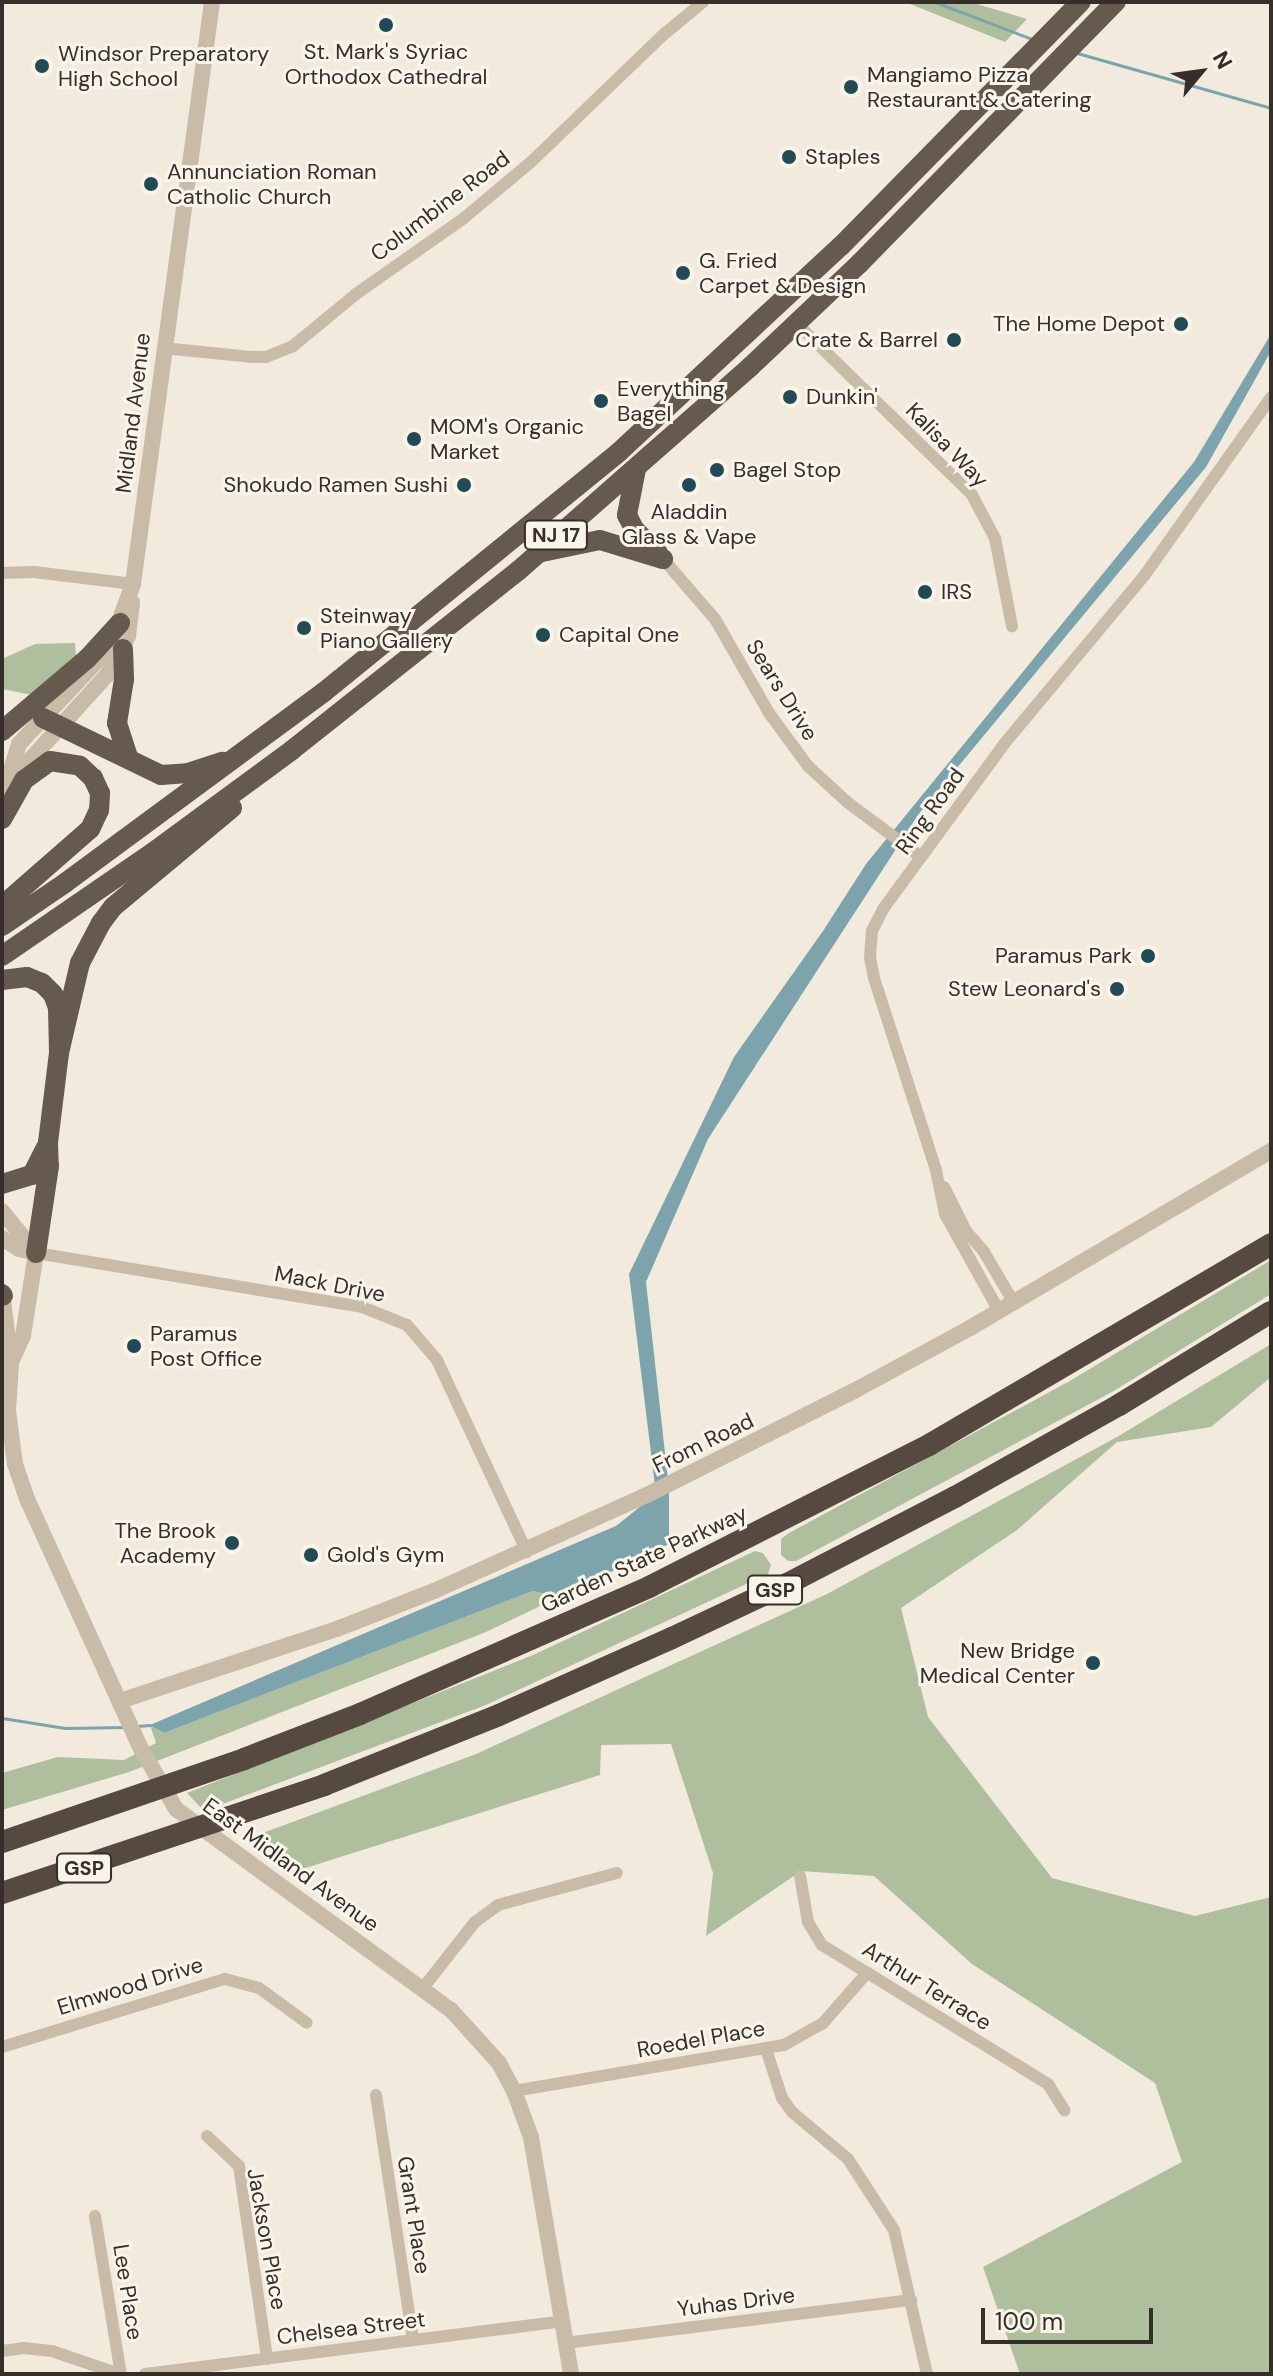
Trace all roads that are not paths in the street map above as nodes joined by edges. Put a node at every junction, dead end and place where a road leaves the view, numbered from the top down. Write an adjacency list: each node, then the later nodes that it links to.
1 (212, 2): 6 (street, Midland Avenue)
2 (703, 2): 6 (street, Columbine Road)
3 (1081, 2): 20 (highway, NJ 17)
4 (1116, 2): 5 (highway, NJ 17)
5 (796, 323): 8 (highway, NJ 17); 14 (street, Kalisa Way)
6 (163, 348): 12 (street, Midland Avenue)
7 (1271, 397): 23 (street, Ring Road)
8 (636, 469): 9 (highway, NJ 17); 10 (highway)
9 (534, 554): 10 (highway); 18 (highway, NJ 17)
10 (663, 559): 23 (street, Sears Drive)
11 (2, 573): 12 (street)
12 (133, 584): 13 (street, Midland Avenue); 15 (street)
13 (120, 623): 16 (street, Midland Avenue); 17 (highway)
14 (1012, 626)
15 (123, 649): 16 (street); 19 (highway)
16 (52, 722): 19 (highway); 21 (street)
17 (2, 731)
18 (292, 750): 26 (highway, NJ 17); 28 (highway)
19 (128, 757): 20 (highway)
20 (238, 757): 25 (highway, NJ 17)
21 (3, 794)
22 (2, 819): 24 (highway)
23 (921, 857): 37 (street, Ring Road)
24 (2, 906)
25 (2, 926)
26 (2, 956)
27 (2, 980): 28 (highway)
28 (59, 1053): 29 (highway)
29 (48, 1143): 31 (highway); 35 (highway)
30 (1271, 1151): 37 (street, From Road)
31 (2, 1184)
32 (2, 1211): 35 (street)
33 (2, 1238): 35 (street)
34 (1271, 1244): 42 (highway, Garden State Parkway / GSP)
35 (36, 1253): 39 (street, East Midland Avenue); 40 (street, Mack Drive)
36 (2, 1294): 39 (street, East Midland Avenue)
37 (1006, 1307): 40 (street, From Road)
38 (1271, 1312): 45 (highway, GSP)
39 (6, 1364): 41 (street, East Midland Avenue)
40 (527, 1552): 41 (street, From Road)
41 (120, 1701): 47 (street, East Midland Avenue)
42 (2, 1842)
43 (617, 1873): 47 (street)
44 (800, 1876): 46 (street, Arthur Terrace)
45 (2, 1893)
46 (867, 1973): 50 (street, Roedel Place); 53 (street, Arthur Terrace)
47 (423, 1988): 51 (street, East Midland Avenue)
48 (307, 2023): 49 (street, Elmwood Drive)
49 (2, 2047)
50 (766, 2049): 51 (street, Roedel Place); 56 (street)
51 (514, 2091): 57 (street, East Midland Avenue)
52 (376, 2095): 58 (street, Grant Place)
53 (1064, 2110)
54 (207, 2136): 61 (street, Jackson Place)
55 (95, 2216): 62 (street, Lee Place)
56 (911, 2300): 59 (street, Yuhas Drive); 65 (street)
57 (562, 2321): 58 (street, Chelsea Street); 59 (street, East Midland Avenue)
58 (413, 2340): 61 (street, Chelsea Street)
59 (565, 2343): 64 (street, East Midland Avenue)
60 (2, 2351): 62 (street)
61 (267, 2359): 63 (street, Chelsea Street)
62 (120, 2374)
63 (145, 2374)
64 (571, 2374)
65 (927, 2374)

